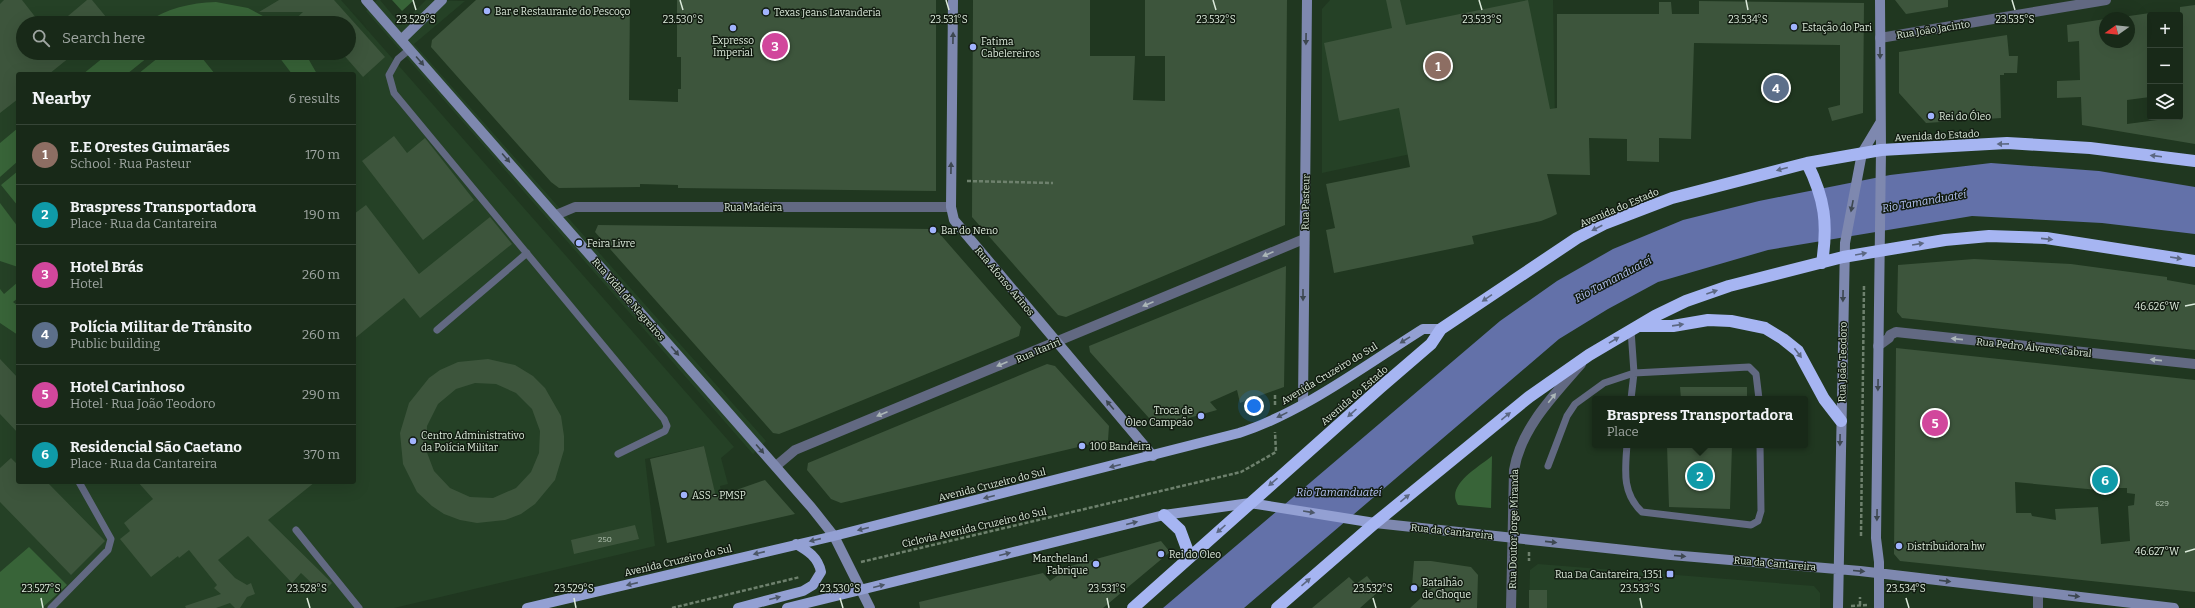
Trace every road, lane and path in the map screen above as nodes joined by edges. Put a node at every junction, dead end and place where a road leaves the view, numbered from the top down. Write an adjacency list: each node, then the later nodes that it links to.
1 (366, 0): 8 (main road, Rua Vidal de Negreiros)
2 (442, 0): 8 (main road)
3 (953, 0): 17 (main road, Rua Afonso Arinos, one-way to 3)
4 (1307, 0): 19 (main road, Rua Pasteur, one-way to 19)
5 (1880, 0): 7 (main road)
6 (2106, 0): 7 (street, Rua João Jacinto)
7 (1880, 38): 10 (main road, one-way to 10)
8 (402, 40): 9 (main road, Rua Vidal de Negreiros)
9 (410, 49): 18 (main road, Rua Vidal de Negreiros, one-way to 18); 21 (lane)
10 (1880, 122): 11 (main road); 12 (main road, Rua João Teodoro)
11 (1881, 150): 12 (highway, Avenida do Estado); 13 (highway, Avenida do Estado, one-way to 11); 20 (main road)
12 (1862, 153): 14 (highway, Avenida do Estado); 22 (main road, Rua João Teodoro, one-way to 22)
13 (2195, 161)
14 (1807, 163): 24 (highway); 27 (highway, Avenida do Estado, one-way to 27)
15 (967, 180): 16 (path)
16 (1053, 183)
17 (951, 207): 18 (street, Rua Madeira); 29 (main road, Rua Afonso Arinos)
18 (556, 215): 43 (main road, Rua Vidal de Negreiros, one-way to 43)
19 (1304, 239): 29 (street, Rua Itariri, one-way to 29); 36 (main road, Rua Pasteur, one-way to 36)
20 (1879, 251): 22 (highway, one-way to 20); 23 (highway, one-way to 23); 30 (main road)
21 (527, 254): 28 (lane); 41 (lane)
22 (1843, 257): 24 (highway); 37 (main road, Rua João Teodoro, one-way to 37)
23 (2195, 261)
24 (1822, 263): 26 (highway, one-way to 24)
25 (1864, 285): 51 (path)
26 (1635, 328): 31 (highway, one-way to 26); 33 (lane); 37 (highway, one-way to 37)
27 (1441, 329): 36 (main road, Avenida Cruzeiro do Sul, one-way to 36); 46 (highway, Avenida do Estado, one-way to 46)
28 (437, 330)
29 (1056, 342): 42 (main road, Rua Afonso Arinos, one-way to 29); 43 (street, Rua Itariri, one-way to 43)
30 (1878, 346): 32 (street, Rua Pedro Álvares Cabral, one-way to 30); 58 (main road, one-way to 58)
31 (1590, 355): 48 (highway, one-way to 31); 52 (street, Rua Doutor Jorge Miranda, one-way to 31)
32 (2195, 364)
33 (1634, 374): 34 (lane); 35 (lane); 44 (lane)
34 (1631, 396)
35 (1759, 396)
36 (1304, 404): 42 (main road, Avenida Cruzeiro do Sul, one-way to 42)
37 (1841, 421): 56 (main road, Rua João Teodoro, one-way to 56)
38 (1627, 448): 39 (lane)
39 (1760, 448)
40 (1276, 452): 55 (path, Ciclovia Avenida Cruzeiro do Sul)
41 (618, 454)
42 (1153, 456): 50 (main road, Avenida Cruzeiro do Sul, one-way to 50)
43 (776, 466): 50 (main road, Rua Vidal de Negreiros)
44 (1548, 466)
45 (80, 484): 63 (lane)
46 (1250, 503): 47 (main road); 48 (main road, one-way to 48); 54 (highway, Avenida do Estado, one-way to 54)
47 (1164, 515): 54 (highway); 59 (main road, one-way to 47)
48 (1375, 523): 52 (main road, Rua da Cantareira); 71 (highway, one-way to 48)
49 (296, 530): 64 (lane)
50 (834, 536): 53 (main road, Avenida Cruzeiro do Sul, one-way to 53); 55 (main road, Rua Vidal de Negreiros)
51 (1861, 536)
52 (1512, 538): 56 (main road, Rua da Cantareira, one-way to 56); 72 (street, Rua Doutor Jorge Miranda)
53 (796, 544): 57 (main road); 65 (main road, Avenida Cruzeiro do Sul, one-way to 65)
54 (1190, 557): 70 (highway, Avenida do Estado)
55 (848, 565): 59 (main road, Rua Vidal de Negreiros)
56 (1839, 569): 58 (main road, Rua da Cantareira, one-way to 58); 73 (main road, Rua João Teodoro)
57 (821, 572): 66 (path); 67 (main road, one-way to 57)
58 (1879, 573): 60 (main road, Rua da Cantareira, one-way to 60); 76 (main road)
59 (861, 590): 68 (main road); 69 (main road, Rua Vidal de Negreiros)
60 (2038, 592): 77 (street); 78 (main road, Rua da Cantareira, one-way to 78)
61 (1860, 597): 62 (path)
62 (1860, 605): 74 (path); 75 (path)
63 (51, 608)
64 (359, 608)
65 (527, 608)
66 (672, 608)
67 (738, 608)
68 (787, 608)
69 (870, 608)
70 (1133, 608)
71 (1277, 608)
72 (1512, 608)
73 (1838, 608)
74 (1851, 608)
75 (1868, 608)
76 (1879, 608)
77 (2038, 608)
78 (2174, 608)

